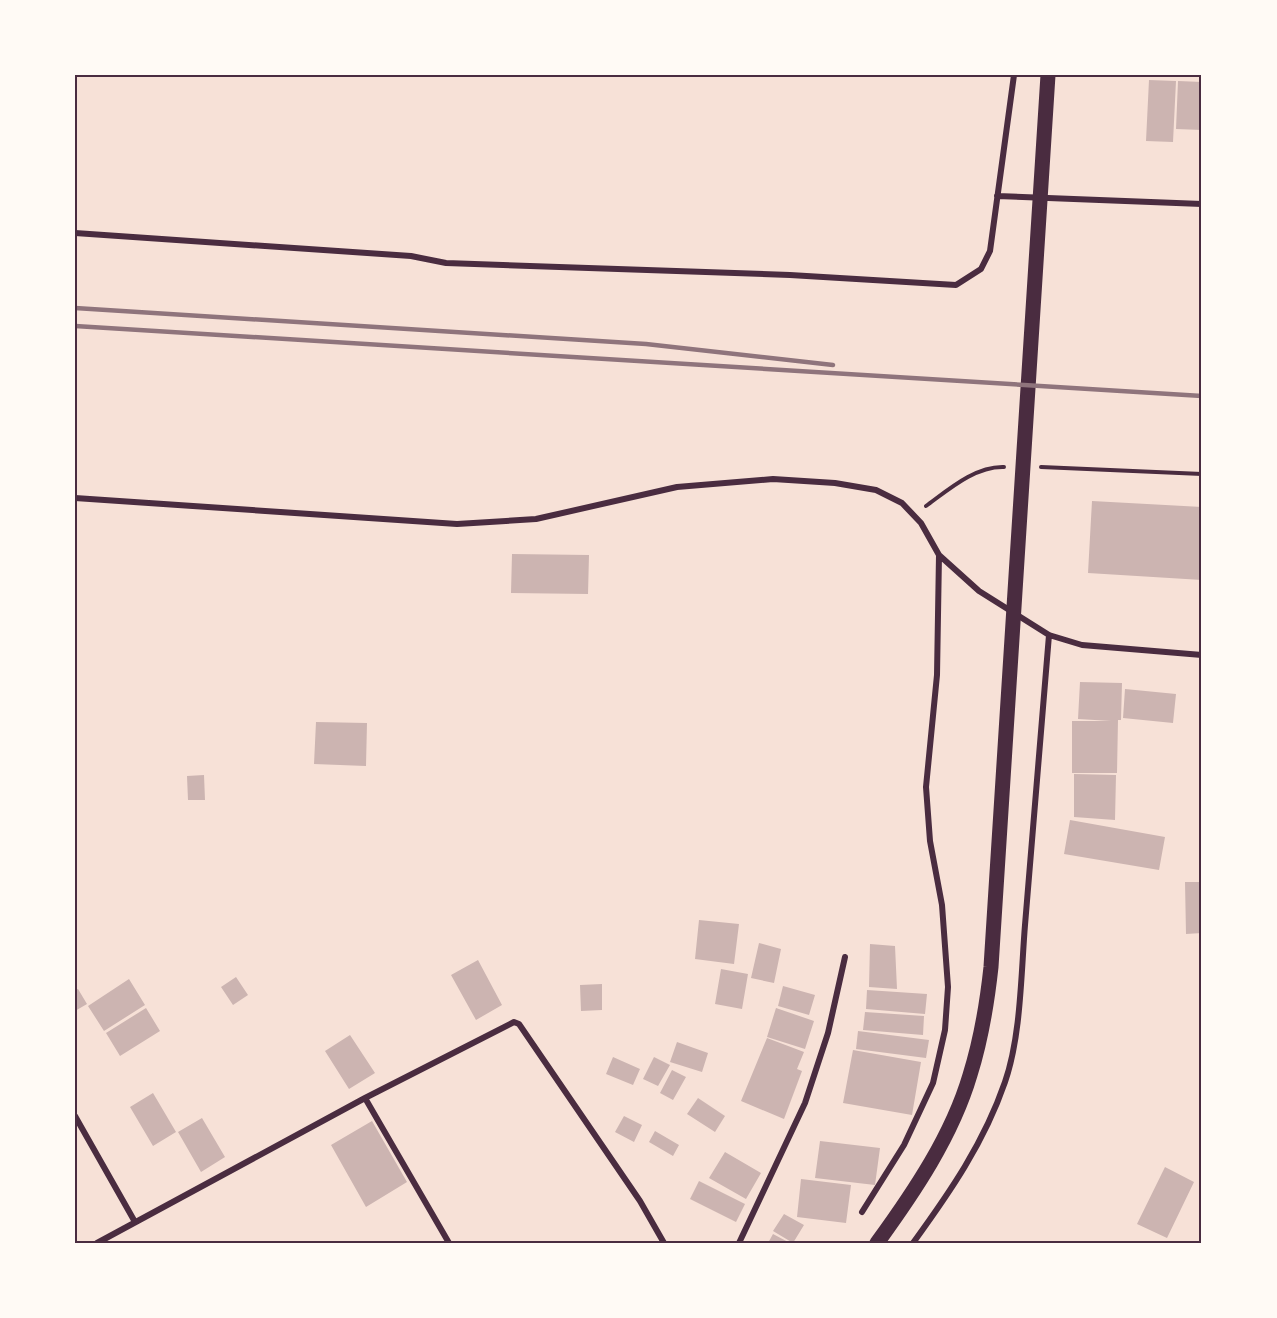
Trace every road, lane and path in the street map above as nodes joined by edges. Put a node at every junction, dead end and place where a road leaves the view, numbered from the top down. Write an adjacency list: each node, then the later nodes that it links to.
1 (1014, 75): 3 (street)
2 (1048, 75): 23 (main road)
3 (997, 196): 4 (street); 5 (street)
4 (1202, 204)
5 (75, 233)
6 (1007, 467): 10 (path)
7 (1039, 467): 8 (path)
8 (1202, 474)
9 (75, 498): 10 (street)
10 (913, 515): 11 (street)
11 (939, 555): 12 (street); 17 (street)
12 (1049, 635): 13 (street); 24 (street)
13 (1202, 655)
14 (844, 957): 22 (street)
15 (364, 1098): 18 (street); 20 (street); 21 (street)
16 (75, 1116): 18 (street)
17 (862, 1212)
18 (135, 1222): 19 (street)
19 (97, 1243)
20 (449, 1243)
21 (664, 1243)
22 (739, 1243)
23 (877, 1243)
24 (913, 1243)

